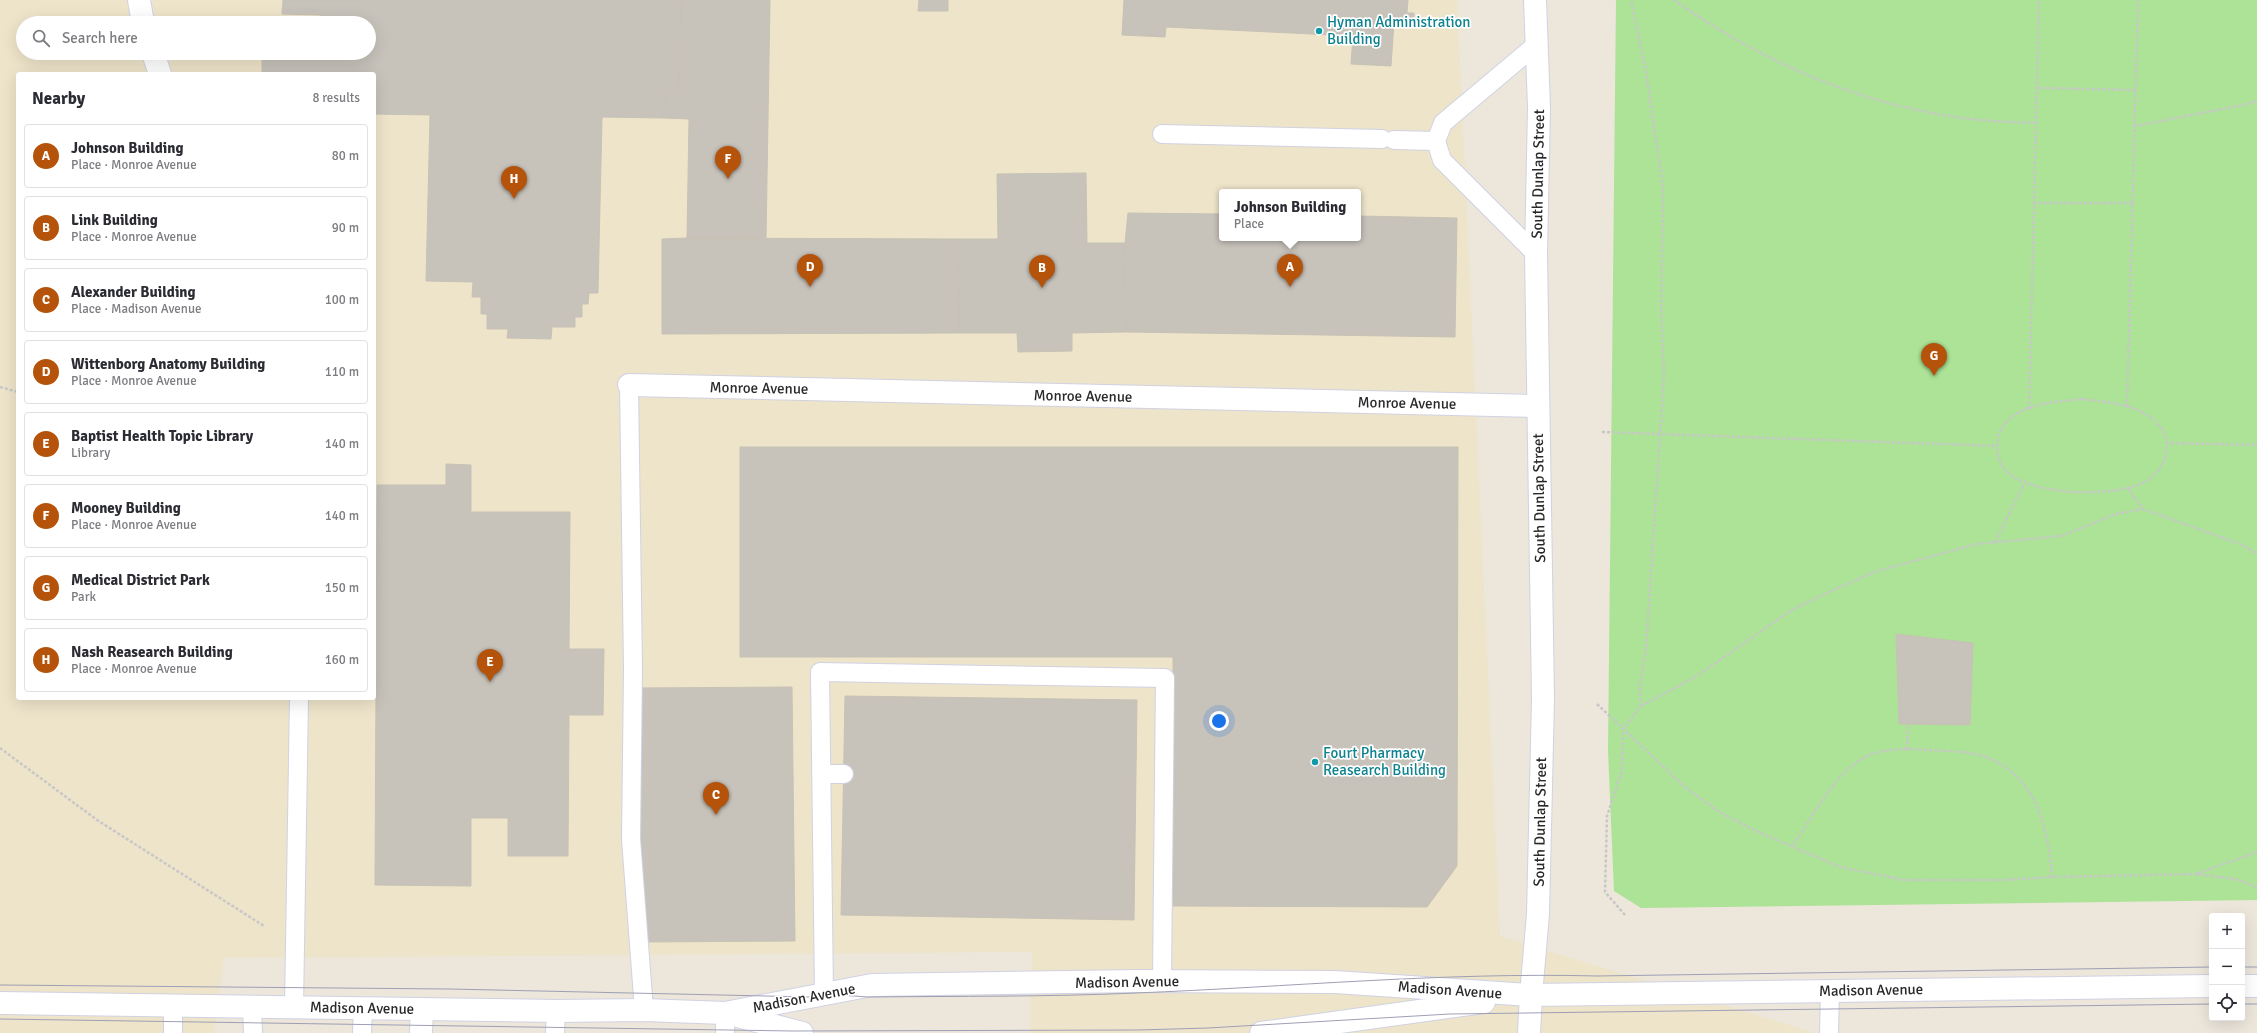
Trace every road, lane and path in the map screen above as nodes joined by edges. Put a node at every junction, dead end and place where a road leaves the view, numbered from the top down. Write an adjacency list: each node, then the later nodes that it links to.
1 (139, 0): 7 (street)
2 (1535, 0): 8 (street, South Dunlap Street)
3 (1631, 0): 28 (path)
4 (1674, 0): 14 (path)
5 (2039, 0): 11 (path)
6 (2138, 0): 12 (path)
7 (142, 16)
8 (1537, 44): 17 (lane); 20 (street, South Dunlap Street)
9 (155, 60): 10 (street)
10 (159, 72)
11 (2037, 88): 12 (path); 14 (path)
12 (2136, 90): 15 (path)
13 (2257, 101): 15 (path)
14 (2037, 124): 18 (path)
15 (2135, 126): 19 (path)
16 (1162, 134): 17 (lane)
17 (1436, 141): 20 (lane)
18 (2034, 202): 19 (path); 26 (path)
19 (2133, 204): 25 (path)
20 (1536, 254): 24 (street, South Dunlap Street)
21 (629, 385): 24 (street, Monroe Avenue); 66 (lane)
22 (0, 387): 23 (path)
23 (16, 391)
24 (1538, 406): 59 (street, South Dunlap Street)
25 (2127, 407): 26 (path); 29 (path)
26 (2029, 409): 31 (path)
27 (1602, 432): 28 (path)
28 (1660, 434): 31 (path); 39 (path)
29 (2166, 444): 30 (path); 33 (path)
30 (2257, 445)
31 (1997, 446): 32 (path)
32 (2025, 482): 33 (path); 35 (path)
33 (2128, 488): 34 (path)
34 (2142, 509): 35 (path); 36 (path)
35 (1994, 543): 39 (path)
36 (2257, 554)
37 (299, 700): 63 (lane)
38 (1597, 704): 41 (path)
39 (1641, 706): 41 (path)
40 (1908, 726): 43 (path)
41 (1623, 729): 46 (path); 51 (path)
42 (0, 748): 52 (path)
43 (1907, 749): 46 (path); 49 (path)
44 (821, 774): 45 (lane); 53 (lane); 58 (lane)
45 (844, 774)
46 (1793, 845): 49 (path)
47 (2257, 852): 48 (path)
48 (2196, 874): 49 (path); 50 (path)
49 (2052, 877)
50 (2257, 888)
51 (1625, 915)
52 (264, 926)
53 (1162, 981): 58 (street, Madison Avenue); 59 (street, Madison Avenue)
54 (2209, 986): 57 (street, Madison Avenue)
55 (2245, 986): 56 (street)
56 (2257, 986)
57 (1830, 991): 59 (street, Madison Avenue); 77 (lane)
58 (824, 994): 68 (street, Madison Avenue)
59 (1531, 995): 75 (street, Madison Avenue); 76 (street, South Dunlap Street)
60 (0, 1003): 61 (street, Madison Avenue)
61 (173, 1006): 62 (street, Madison Avenue); 69 (lane)
62 (252, 1007): 63 (street, Madison Avenue); 70 (lane)
63 (294, 1007): 64 (street, Madison Avenue)
64 (363, 1008): 65 (street, Madison Avenue); 71 (lane)
65 (422, 1009): 67 (street, Madison Avenue); 72 (street)
66 (644, 1010): 67 (street, Madison Avenue); 68 (street, Madison Avenue)
67 (556, 1011): 73 (lane)
68 (725, 1023): 74 (street, Madison Avenue)
69 (173, 1033)
70 (253, 1033)
71 (362, 1033)
72 (420, 1033)
73 (555, 1033)
74 (802, 1033)
75 (1260, 1033)
76 (1529, 1033)
77 (1829, 1033)

